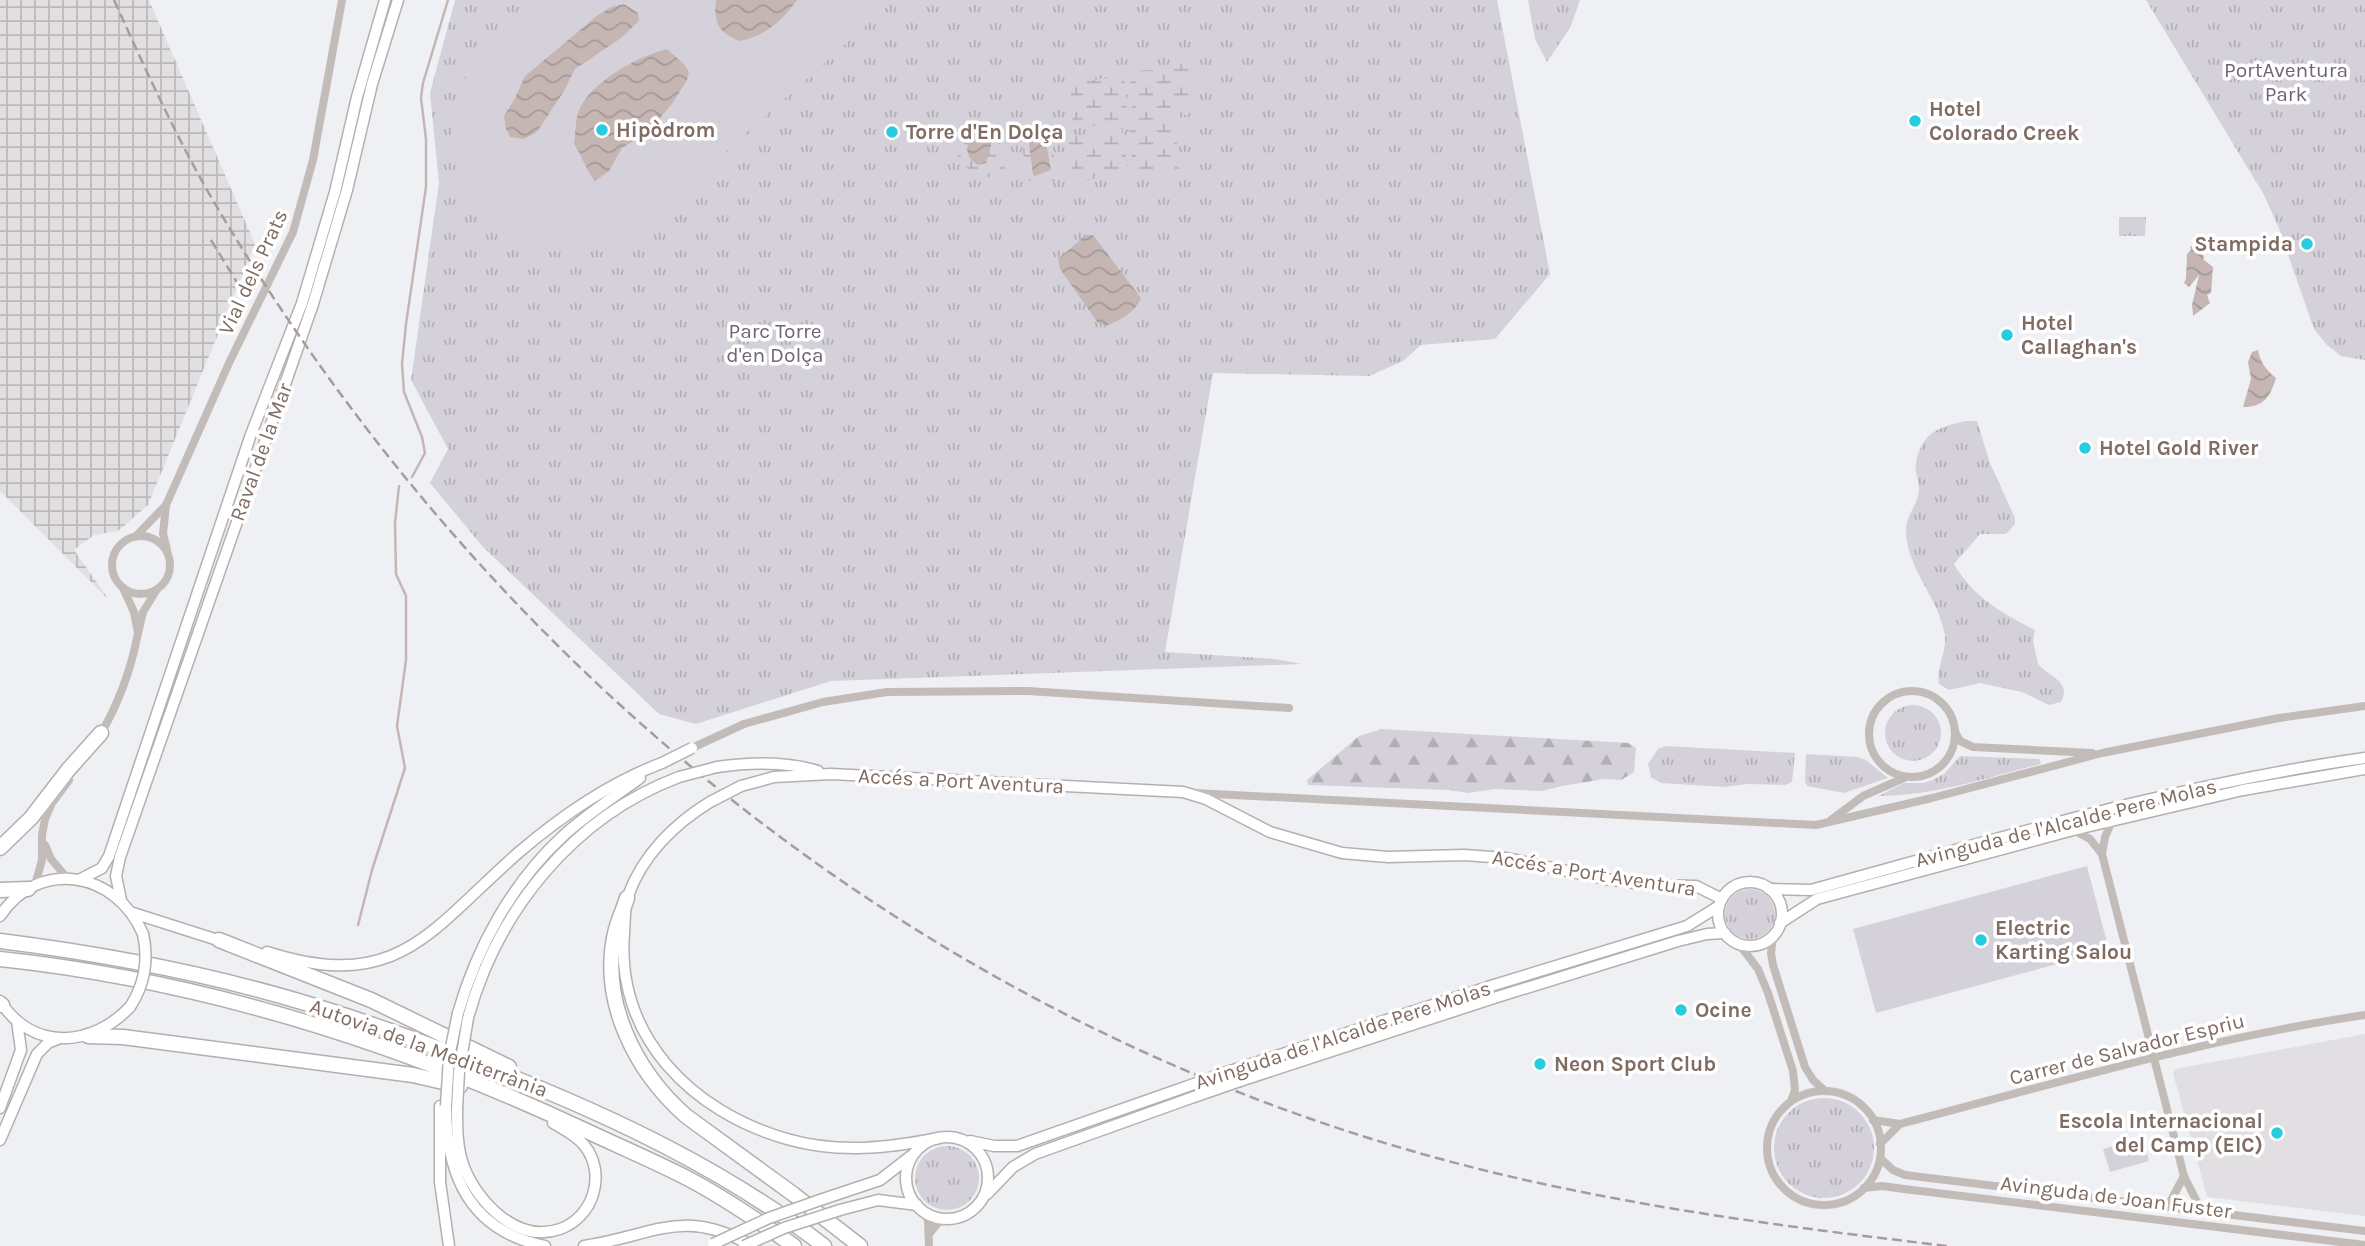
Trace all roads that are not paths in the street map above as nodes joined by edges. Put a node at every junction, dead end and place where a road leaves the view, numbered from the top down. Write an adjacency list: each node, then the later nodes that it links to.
1 (342, 0): 4 (street, Vial dels Prats)
2 (385, 0): 28 (street, Raval de la Mar)
3 (398, 0): 34 (street, Raval de la Mar)
4 (166, 505): 5 (street, Vial dels Prats); 6 (street, Vial dels Prats)
5 (136, 536): 6 (street); 7 (street, Vial dels Prats)
6 (168, 555): 8 (street, Vial dels Prats)
7 (121, 585): 8 (street); 9 (street, Vial dels Prats)
8 (158, 588): 9 (street, Vial dels Prats)
9 (138, 634): 13 (street, Vial dels Prats)
10 (2365, 706): 15 (street)
11 (1289, 708): 14 (street)
12 (1955, 731): 15 (street); 20 (street); 20 (street)
13 (101, 733): 25 (street, Vial dels Prats); 26 (highway)
14 (692, 748): 17 (street, bridge)
15 (2102, 753): 23 (street, Accés a Port Aventura)
16 (2365, 758): 31 (street, Avinguda de l'Alcalde Pere Molas)
17 (662, 763): 29 (street); 41 (street)
18 (2365, 769): 22 (street, Avinguda de l'Alcalde Pere Molas)
19 (831, 774): 21 (street, Accés a Port Aventura); 29 (street, bridge); 33 (street, Accés a Port Aventura, bridge)
20 (1916, 777): 23 (street)
21 (1183, 792): 23 (street, Accés a Port Aventura); 35 (street, Accés a Port Aventura)
22 (2112, 821): 24 (street, Avinguda de l'Alcalde Pere Molas); 27 (street)
23 (1829, 822)
24 (2073, 830): 27 (street); 38 (street, Avinguda de l'Alcalde Pere Molas)
25 (42, 835): 28 (street); 30 (street, Vial dels Prats)
26 (0, 848)
27 (2102, 854): 51 (street)
28 (74, 879): 30 (street); 34 (street)
29 (531, 880): 47 (street)
30 (32, 887): 32 (highway); 36 (street)
31 (1769, 889): 35 (street); 38 (street)
32 (0, 890)
33 (627, 898): 61 (street); 85 (highway)
34 (121, 900): 37 (street)
35 (1721, 903): 39 (street); 63 (street, Avinguda de l'Alcalde Pere Molas, bridge)
36 (1, 914)
37 (132, 914): 41 (street); 49 (street, bridge)
38 (1780, 923): 40 (street)
39 (1725, 933): 43 (street); 69 (street, Avinguda de l'Alcalde Pere Molas, bridge)
40 (1773, 936): 43 (street); 52 (street)
41 (219, 940): 53 (highway)
42 (0, 941): 53 (highway, Autovia de la Mediterrània)
43 (1738, 943): 54 (street)
44 (0, 959): 60 (highway, Autovia de la Mediterrània)
45 (1, 1004): 48 (street)
46 (2365, 1015): 51 (street, Carrer de Salvador Espriu)
47 (463, 1016): 55 (street, bridge); 55 (street, bridge)
48 (17, 1021): 50 (street); 56 (street)
49 (88, 1036): 50 (street); 58 (highway)
50 (60, 1038): 62 (street)
51 (2154, 1058): 59 (street, Carrer de Salvador Espriu); 67 (street)
52 (1825, 1091): 54 (street); 57 (street)
53 (562, 1096): 84 (highway, Autovia de la Mediterrània)
54 (1791, 1101): 68 (street)
55 (447, 1106): 58 (street); 78 (street); 79 (street)
56 (0, 1108)
57 (1873, 1120): 59 (street, Carrer de Salvador Espriu); 64 (street)
58 (553, 1123): 60 (highway)
59 (1900, 1124): 64 (street)
60 (592, 1134): 83 (highway, Autovia de la Mediterrània)
61 (939, 1138): 63 (street); 65 (street)
62 (0, 1140)
63 (963, 1140): 69 (street)
64 (1881, 1144): 66 (street)
65 (915, 1152): 71 (street); 76 (street, bridge)
66 (1880, 1157): 68 (street); 70 (street, Avinguda de Joan Fuster)
67 (2184, 1176): 70 (street); 72 (street)
68 (1864, 1188): 77 (street, Avinguda de Joan Fuster)
69 (983, 1199): 73 (street)
70 (2168, 1206): 72 (street, Avinguda de Joan Fuster)
71 (921, 1208): 73 (street); 75 (street); 81 (street, bridge)
72 (2202, 1212): 74 (street, Avinguda de Joan Fuster)
73 (948, 1219): 75 (street)
74 (2365, 1231)
75 (929, 1234): 86 (street)
76 (711, 1245)
77 (2365, 1245)
78 (449, 1246)
79 (545, 1246)
80 (584, 1246): 82 (street)
81 (744, 1246)
82 (752, 1246)
83 (794, 1246)
84 (824, 1246)
85 (860, 1246)
86 (929, 1246)

